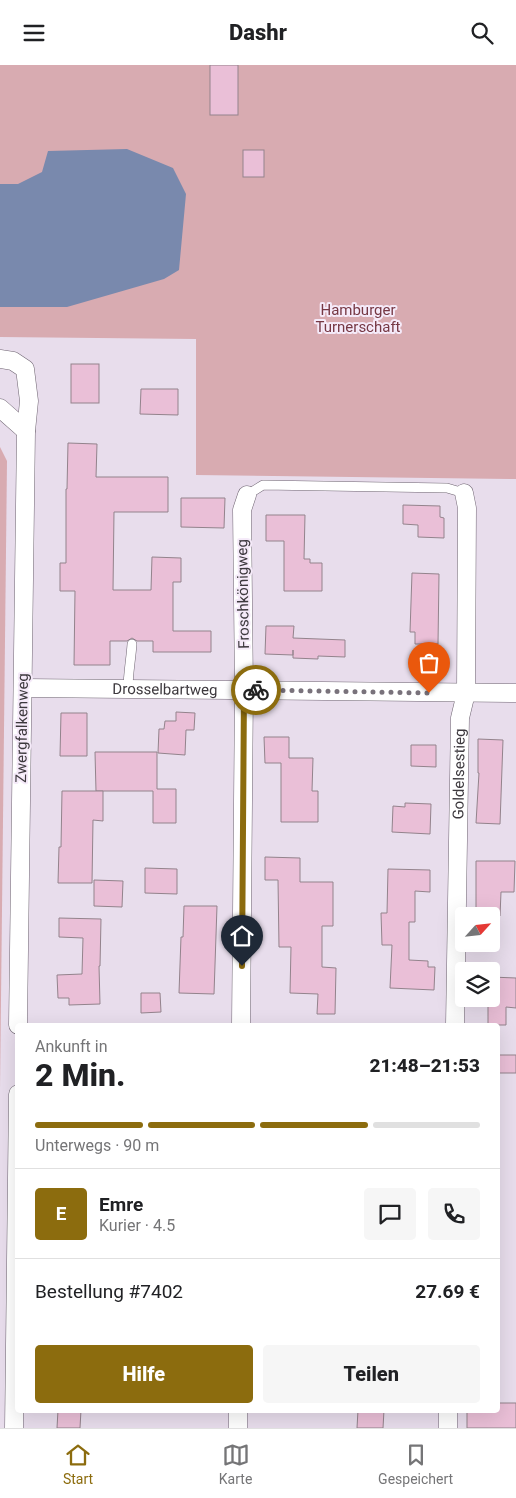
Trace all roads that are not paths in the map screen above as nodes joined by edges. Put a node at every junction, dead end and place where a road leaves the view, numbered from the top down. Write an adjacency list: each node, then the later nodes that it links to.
1 (0, 359): 3 (street, Zwergfalkenweg)
2 (0, 408): 3 (street)
3 (26, 431): 7 (street, Zwergfalkenweg)
4 (464, 493): 5 (lane); 10 (street, Goldelsestieg)
5 (247, 495): 9 (street, Froschkönigweg)
6 (132, 643): 8 (lane)
7 (24, 688): 8 (street, Drosselbartweg); 12 (street, Zwergfalkenweg)
8 (128, 689): 9 (street, Drosselbartweg)
9 (244, 690): 10 (street, Drosselbartweg); 13 (street, Froschkönigweg)
10 (466, 693): 11 (street, Drosselbartweg); 14 (street, Goldelsestieg)
11 (516, 693)
12 (18, 1023)
13 (241, 1023)
14 (455, 1023)
15 (15, 1344): 18 (street)
16 (238, 1413): 19 (street)
17 (448, 1413): 20 (street)
18 (14, 1428)
19 (238, 1428)
20 (448, 1428)

